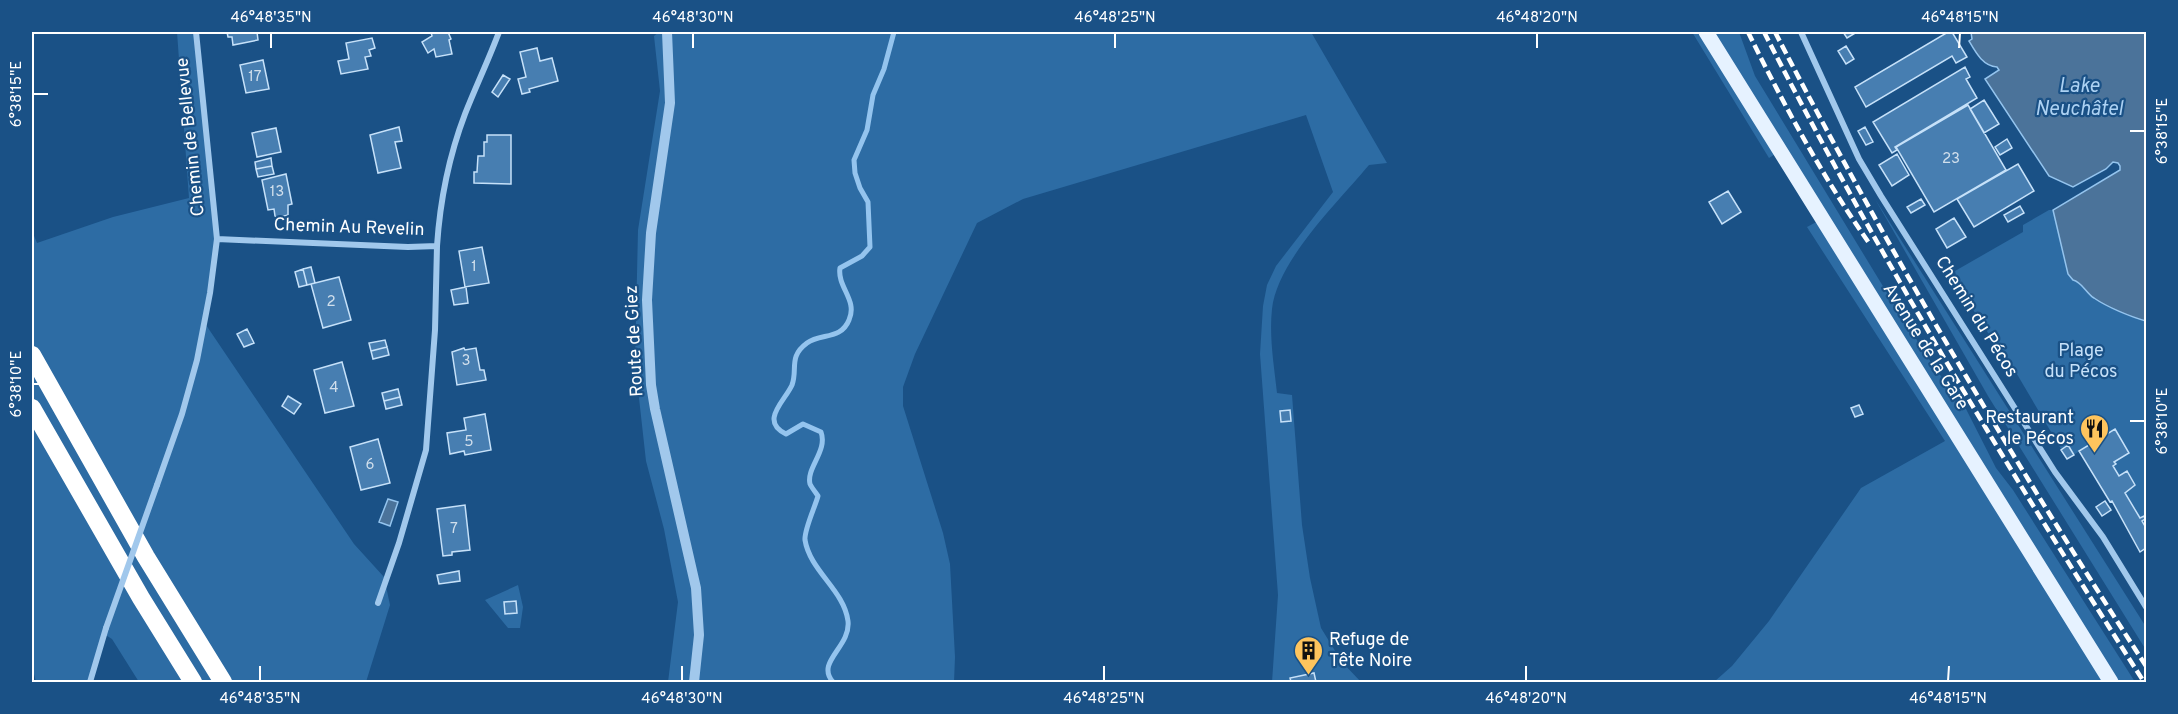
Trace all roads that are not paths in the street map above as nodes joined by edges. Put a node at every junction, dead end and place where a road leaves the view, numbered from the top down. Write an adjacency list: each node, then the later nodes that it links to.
1 (195, 32): 6 (street, Chemin de Bellevue)
2 (499, 32): 7 (street, Chemin Au Revelin)
3 (667, 32): 15 (street, Route de Giez)
4 (1706, 32): 16 (main road, Avenue de la Gare)
5 (1801, 32): 11 (street, Chemin du Pécos)
6 (217, 239): 7 (street, Chemin Au Revelin); 12 (street, Chemin de Bellevue, bridge)
7 (436, 246): 10 (street)
8 (32, 355): 14 (highway)
9 (32, 408): 13 (highway)
10 (378, 603)
11 (2146, 607)
12 (90, 682)
13 (193, 682)
14 (223, 682)
15 (694, 682)
16 (2111, 682)

